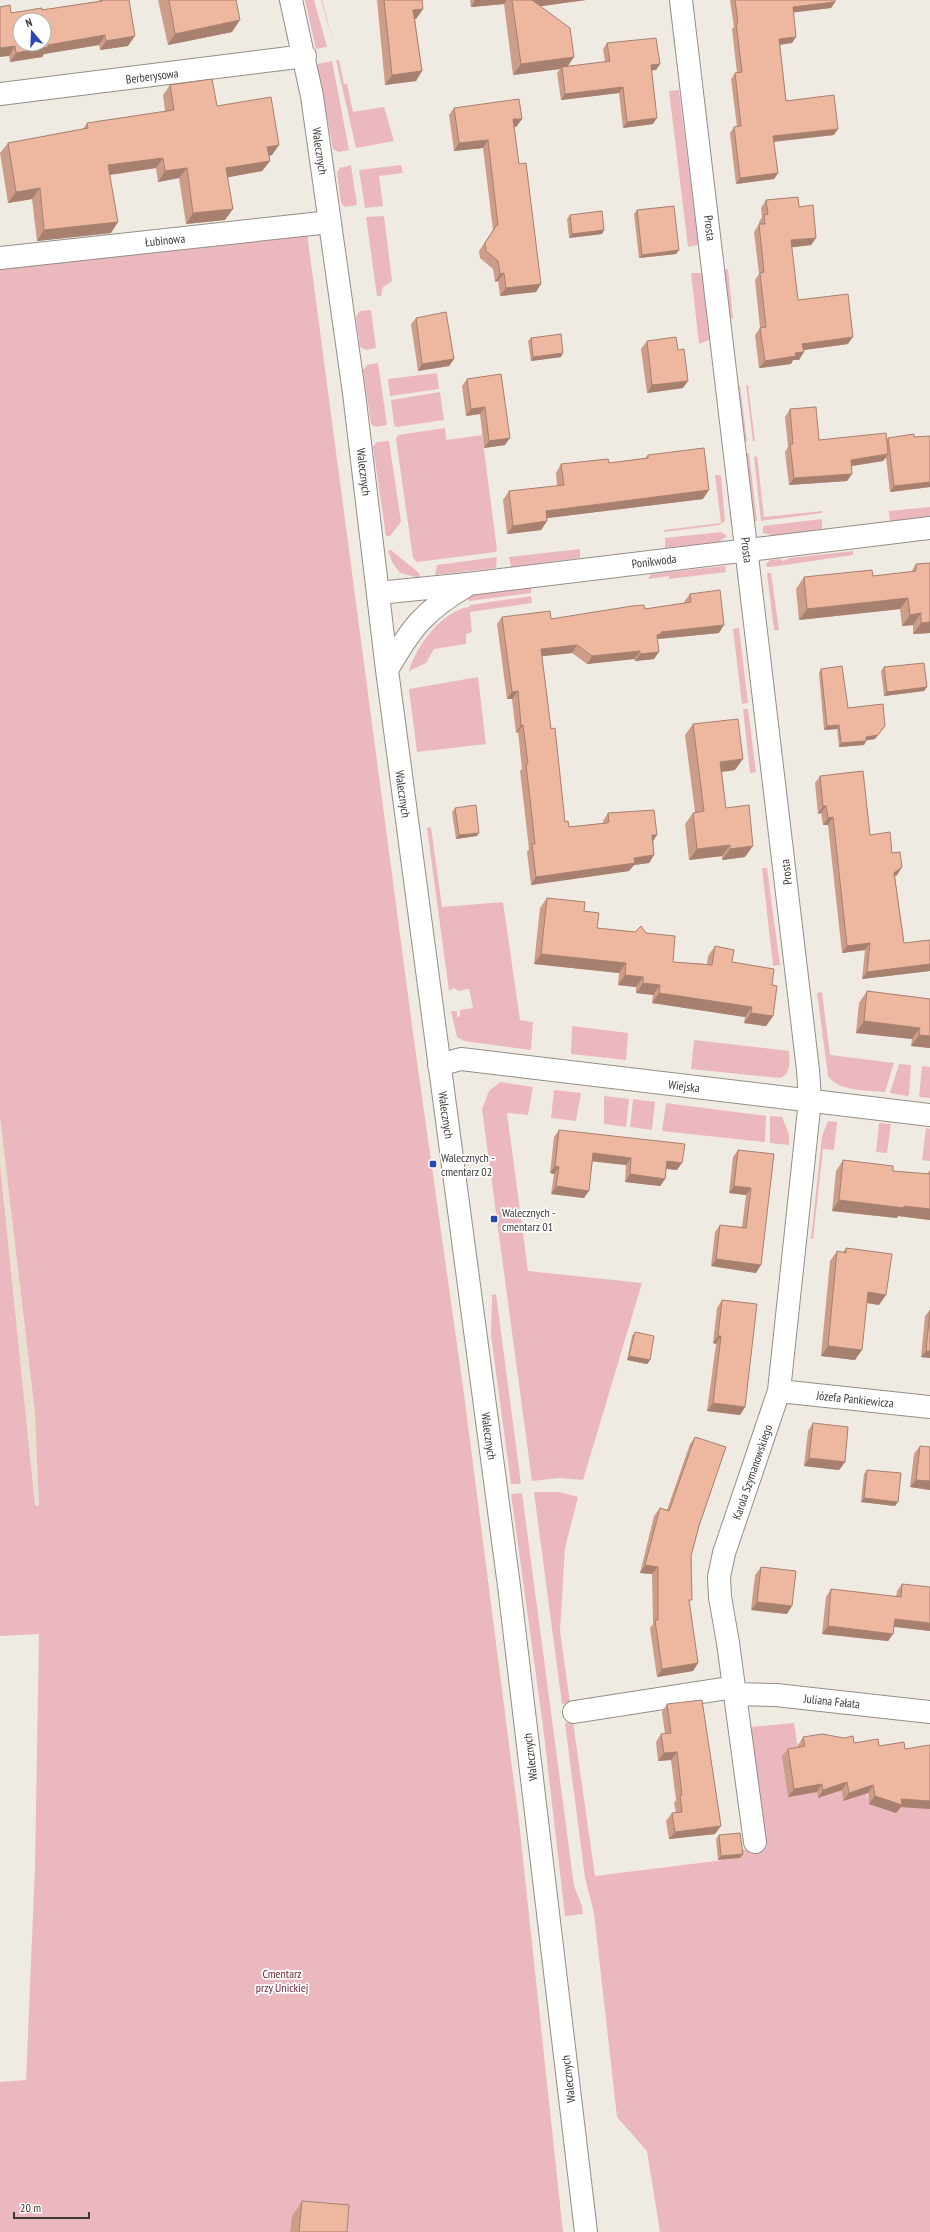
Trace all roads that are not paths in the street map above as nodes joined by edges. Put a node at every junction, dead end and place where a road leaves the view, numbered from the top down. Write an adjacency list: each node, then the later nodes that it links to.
1 (291, 0): 3 (street, Walecznych)
2 (682, 0): 8 (street, Prosta)
3 (305, 56): 4 (street, Berberysowa); 5 (street, Walecznych)
4 (0, 94)
5 (330, 222): 6 (street, Łubinowa); 10 (street, Walecznych)
6 (0, 258)
7 (930, 528): 8 (street, Ponikwoda)
8 (747, 549): 9 (street, Ponikwoda); 13 (street, Prosta)
9 (468, 584): 10 (street, Ponikwoda); 11 (street)
10 (378, 593): 11 (street, Walecznych)
11 (387, 670): 12 (street, Walecznych)
12 (439, 1065): 13 (street, Wiejska); 21 (street, Walecznych)
13 (810, 1100): 14 (street, Wiejska); 15 (street, Karola Szymanowskiego)
14 (930, 1115)
15 (780, 1391): 16 (street, Józefa Pankiewicza); 17 (street, Karola Szymanowskiego)
16 (930, 1407)
17 (728, 1692): 18 (street, Juliana Fałata); 19 (street, Juliana Fałata); 20 (street, Karola Szymanowskiego)
18 (574, 1712)
19 (930, 1712)
20 (755, 1842)
21 (586, 2232)

